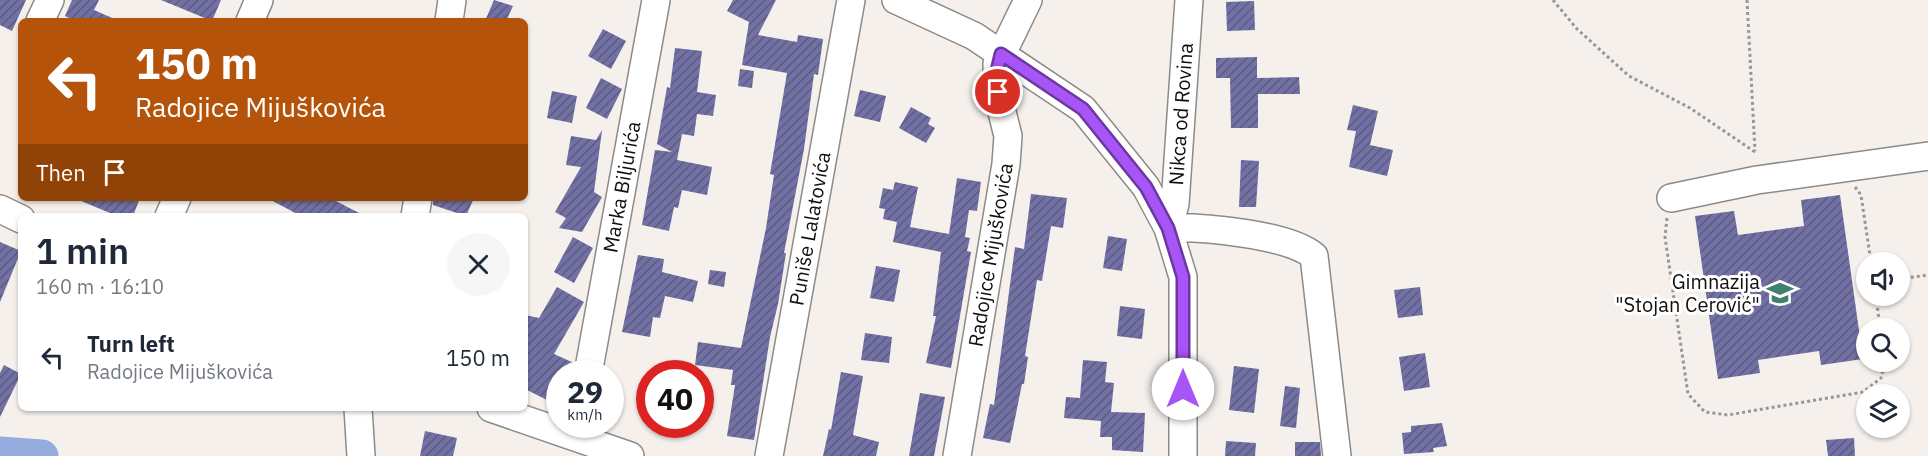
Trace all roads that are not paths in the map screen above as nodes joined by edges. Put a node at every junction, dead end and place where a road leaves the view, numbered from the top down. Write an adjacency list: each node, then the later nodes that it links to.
1 (50, 0): 9 (street)
2 (259, 0): 10 (street)
3 (453, 0): 11 (street)
4 (656, 0): 18 (street, Marka Biljurića)
5 (852, 0): 24 (street, Puniše Lalatovića)
6 (896, 0): 12 (street)
7 (1028, 0): 12 (street, Radojice Mijuškovića)
8 (1189, 0): 17 (street, Nikca od Rovina)
9 (41, 18)
10 (251, 18)
11 (450, 18)
12 (1001, 54): 17 (street); 25 (street, Radojice Mijuškovića)
13 (1928, 156): 14 (street)
14 (1670, 206)
15 (0, 210): 16 (street)
16 (18, 218)
17 (1168, 228): 26 (street); 27 (street)
18 (591, 360)
19 (358, 411): 22 (street)
20 (499, 411): 21 (street)
21 (576, 439): 23 (street)
22 (361, 456)
23 (630, 456)
24 (769, 456)
25 (957, 456)
26 (1183, 456)
27 (1337, 456)

